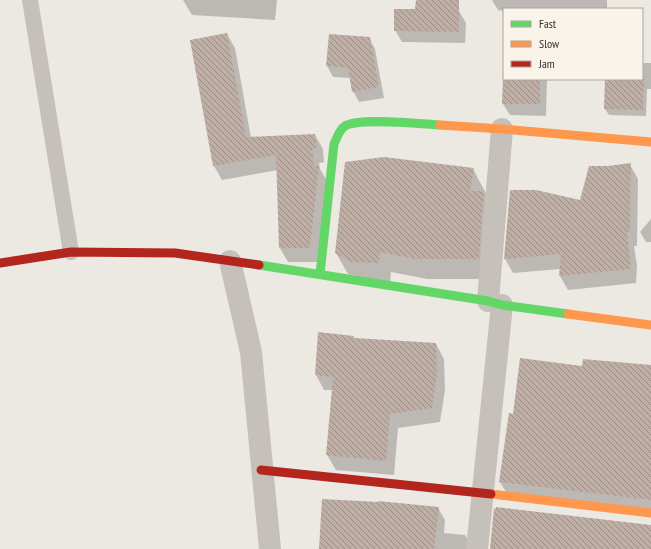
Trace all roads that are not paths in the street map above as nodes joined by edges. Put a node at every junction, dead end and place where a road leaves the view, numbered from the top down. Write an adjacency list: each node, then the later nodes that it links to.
1 (30, 0): 4 (lane)
2 (502, 129): 3 (street); 7 (street); 8 (street)
3 (651, 142)
4 (71, 252): 5 (street); 6 (street)
5 (230, 261): 7 (street); 10 (street)
6 (0, 263)
7 (320, 274): 8 (street)
8 (495, 303): 9 (street); 11 (street)
9 (651, 325)
10 (262, 470): 11 (street); 13 (street)
11 (482, 493): 12 (street); 14 (street)
12 (651, 513)
13 (270, 549)
14 (476, 549)

